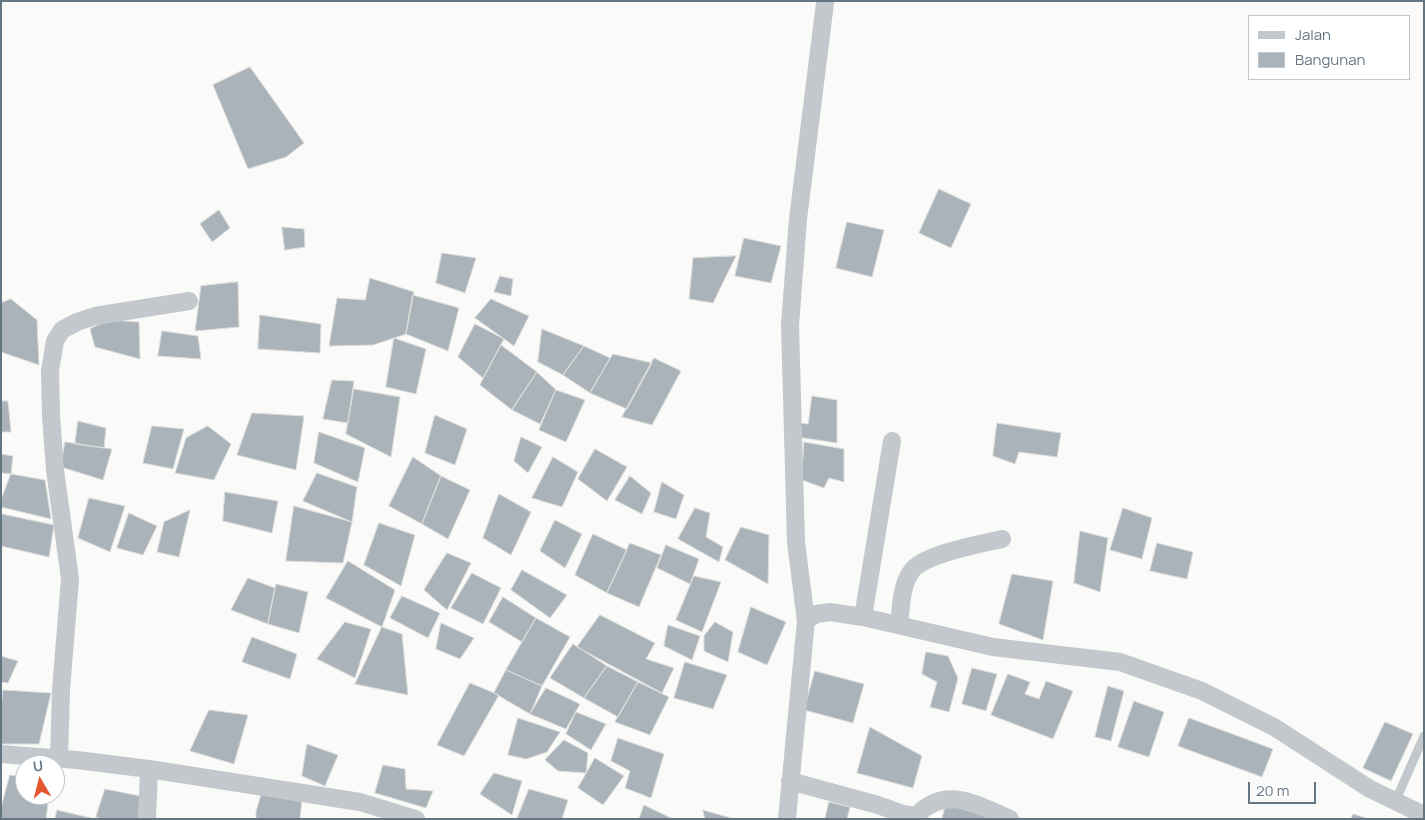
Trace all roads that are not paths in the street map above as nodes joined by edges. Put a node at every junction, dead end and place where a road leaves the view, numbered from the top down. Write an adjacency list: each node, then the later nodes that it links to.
1 (824, 3): 6 (street)
2 (189, 302): 11 (street)
3 (892, 441): 5 (street)
4 (1002, 539): 7 (street)
5 (863, 617): 6 (street); 7 (street)
6 (806, 621): 14 (street)
7 (899, 625): 15 (street)
8 (1424, 736): 15 (lane)
9 (1, 754): 10 (street)
10 (15, 755)
11 (59, 755)
12 (65, 760): 13 (street)
13 (149, 769): 17 (street); 18 (street)
14 (790, 781): 19 (street); 20 (street)
15 (1395, 802): 16 (street)
16 (1424, 815)
17 (147, 819)
18 (416, 819)
19 (787, 819)
20 (1010, 819)

